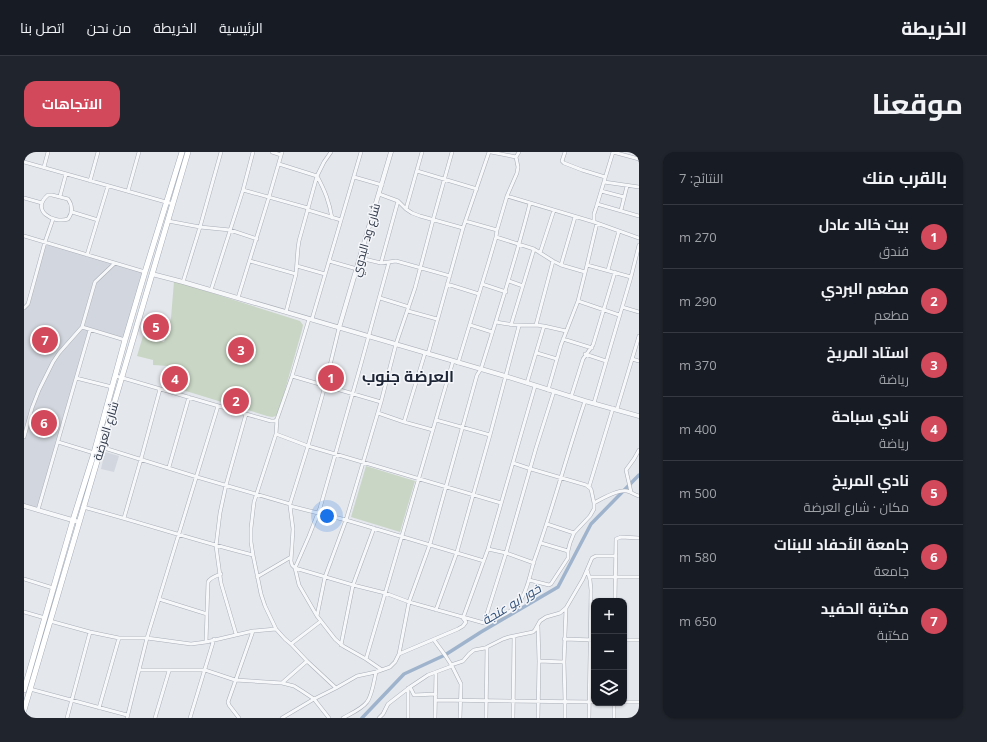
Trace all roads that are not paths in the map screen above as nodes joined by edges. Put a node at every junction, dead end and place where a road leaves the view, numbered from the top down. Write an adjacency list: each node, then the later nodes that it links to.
1 (48, 152): 24 (street)
2 (98, 152): 31 (street)
3 (139, 152): 39 (street)
4 (182, 152): 50 (main road, شارع العرضة)
5 (188, 152): 50 (main road, شارع العرضة)
6 (220, 152): 67 (street)
7 (253, 152): 38 (street)
8 (272, 152): 18 (street)
9 (331, 152): 27 (street)
10 (361, 152): 28 (street)
11 (391, 152): 33 (street, شارع ود البدوي)
12 (422, 152): 25 (street)
13 (452, 152): 30 (street)
14 (490, 152): 19 (street); 37 (street)
15 (519, 152): 19 (street)
16 (564, 152): 29 (street)
17 (612, 152): 20 (street); 29 (street)
18 (281, 153): 22 (street)
19 (516, 157): 43 (street)
20 (639, 159)
21 (25, 162): 23 (street); 24 (street)
22 (279, 164): 27 (street); 44 (street)
23 (24, 168)
24 (44, 168): 26 (street)
25 (417, 171): 30 (street); 53 (street)
26 (66, 174): 31 (street); 42 (street)
27 (317, 176): 52 (street); 59 (street)
28 (354, 177): 33 (street); 62 (street)
29 (605, 177): 32 (street)
30 (444, 179): 37 (street); 63 (street)
31 (90, 181): 34 (street)
32 (604, 182): 35 (street); 40 (street)
33 (382, 185): 41 (street, شارع ود البدوي)
34 (108, 186): 39 (street); 61 (street)
35 (627, 186): 36 (street); 45 (street)
36 (639, 187)
37 (477, 189): 65 (street)
38 (242, 190): 44 (street); 69 (street)
39 (128, 191): 50 (street)
40 (601, 191): 45 (street); 51 (street)
41 (379, 194): 47 (street); 83 (street, شارع ود البدوي)
42 (60, 196): 48 (street); 56 (street)
43 (507, 196): 49 (street); 70 (street)
44 (269, 197): 52 (street); 75 (street)
45 (624, 197): 55 (street)
46 (24, 198): 48 (street)
47 (398, 201): 53 (street); 89 (street)
48 (42, 202): 60 (street)
49 (530, 203): 54 (street); 77 (street)
50 (170, 204): 64 (main road, شارع العرضة); 96 (main road, شارع العرضة)
51 (597, 204): 55 (street); 66 (street)
52 (308, 209): 59 (street); 92 (street)
53 (406, 209): 63 (street)
54 (554, 210): 58 (street); 80 (street)
55 (621, 210): 57 (street)
56 (72, 212): 60 (street); 61 (street)
57 (639, 216)
58 (575, 217): 66 (street); 90 (street)
59 (332, 218): 62 (street)
60 (53, 219): 76 (street)
61 (98, 220): 81 (street)
62 (341, 220): 86 (street)
63 (433, 220): 68 (street); 93 (street)
64 (168, 221): 67 (street); 99 (main road, شارع العرضة)
65 (465, 221): 68 (street); 70 (street)
66 (596, 223): 71 (street); 91 (street)
67 (200, 227): 69 (street); 105 (street)
68 (463, 228): 102 (street)
69 (230, 230): 75 (street); 109 (street)
70 (497, 230): 73 (street)
71 (619, 231): 74 (street); 95 (street)
72 (24, 236): 76 (street)
73 (496, 237): 77 (street); 107 (street)
74 (639, 238)
75 (257, 239): 84 (street)
76 (45, 242): 81 (street); 117 (street)
77 (520, 244): 79 (street); 104 (street)
78 (639, 245): 82 (street)
79 (534, 250): 80 (street); 108 (street)
80 (540, 253): 85 (street)
81 (88, 255): 88 (street)
82 (638, 255): 103 (street)
83 (360, 258): 89 (street); 94 (street, شارع ود البدوي)
84 (250, 261): 100 (street); 112 (street)
85 (553, 261): 90 (street); 128 (street)
86 (329, 262): 94 (street); 101 (street)
87 (389, 262): 89 (street); 93 (street); 113 (street)
88 (115, 263): 96 (street); 131 (street)
89 (381, 263)
90 (561, 265): 97 (street)
91 (587, 265): 95 (street); 97 (street)
92 (297, 266): 100 (street); 101 (street)
93 (420, 268): 102 (street); 115 (street)
94 (357, 269): 132 (street, شارع ود البدوي)
95 (608, 270): 98 (street)
96 (145, 272): 139 (main road, شارع العرضة)
97 (585, 272): 114 (street)
98 (615, 272): 103 (street); 118 (street)
99 (152, 274): 105 (street); 156 (main road, شارع العرضة)
100 (296, 274): 120 (street)
101 (325, 274): 123 (street)
102 (450, 276): 106 (street)
103 (631, 277): 116 (street)
104 (509, 281): 108 (street); 110 (street)
105 (183, 282): 109 (street)
106 (447, 284): 111 (street); 124 (street)
107 (482, 284): 110 (street); 111 (street)
108 (523, 286): 127 (street)
109 (211, 290): 112 (street)
110 (506, 292): 125 (street)
111 (480, 294): 126 (street)
112 (238, 298): 120 (street)
113 (380, 298): 115 (street); 136 (street)
114 (578, 301): 118 (street); 134 (street)
115 (409, 306): 119 (street)
116 (622, 307): 121 (street); 122 (street)
117 (24, 308)
118 (604, 310): 122 (street); 141 (street)
119 (408, 311): 124 (street); 140 (street)
120 (286, 312): 123 (street)
121 (639, 312)
122 (619, 315): 147 (street)
123 (310, 319): 132 (street); 153 (street)
124 (438, 319): 142 (street)
125 (496, 322): 127 (street); 135 (street)
126 (470, 325): 135 (street); 150 (street)
127 (511, 325): 129 (street)
128 (536, 325): 129 (street); 130 (street)
129 (519, 326): 154 (street)
130 (544, 326): 134 (street); 143 (street)
131 (82, 327): 133 (street); 182 (street)
132 (339, 328): 136 (street); 158 (street)
133 (90, 330): 139 (street); 155 (street)
134 (566, 331): 138 (street)
135 (492, 332): 151 (street)
136 (368, 336): 140 (street); 164 (street)
137 (639, 336): 146 (street)
138 (564, 339): 141 (street); 145 (street)
139 (125, 340): 152 (main road, شارع العرضة)
140 (396, 344): 142 (street); 168 (street)
141 (592, 348): 144 (street)
142 (426, 353): 148 (street); 177 (street)
143 (536, 353): 145 (street); 157 (street)
144 (585, 354): 147 (street); 166 (street)
145 (557, 359): 162 (street)
146 (632, 359): 149 (street); 171 (street)
147 (606, 360): 169 (street)
148 (453, 361): 150 (street); 176 (street)
149 (639, 361)
150 (458, 363): 151 (street)
151 (481, 369): 154 (street); 178 (street)
152 (116, 376): 156 (street); 160 (main road, شارع العرضة)
153 (292, 376): 158 (street); 175 (street)
154 (505, 376): 157 (street); 181 (street)
155 (76, 378): 160 (street); 183 (street)
156 (122, 378): 161 (street); 185 (main road, شارع العرضة)
157 (527, 383): 159 (street)
158 (325, 386): 164 (street); 184 (street)
159 (535, 386): 162 (street); 191 (street)
160 (112, 387): 187 (main road, شارع العرضة)
161 (160, 389): 165 (street); 189 (street)
162 (548, 390): 163 (street)
163 (554, 391): 166 (street); 193 (street)
164 (352, 394): 168 (street); 188 (street)
165 (189, 397): 170 (street); 192 (street)
166 (572, 397): 167 (street)
167 (585, 401): 169 (street); 196 (street)
168 (381, 402): 172 (street)
169 (594, 403): 171 (street)
170 (218, 406): 173 (street); 194 (street)
171 (615, 409): 174 (street); 199 (street)
172 (378, 413): 177 (street); 190 (street)
173 (246, 414): 175 (street); 197 (street)
174 (639, 416)
175 (277, 419): 180 (street)
176 (436, 420): 178 (street); 179 (street)
177 (404, 422): 179 (street)
178 (463, 428): 181 (street); 198 (street)
179 (433, 430): 195 (street)
180 (276, 434): 184 (street); 201 (street)
181 (490, 435): 202 (street)
182 (24, 437)
183 (58, 442): 187 (street); 209 (street)
184 (308, 446): 188 (street); 206 (street)
185 (101, 447): 189 (street); 208 (main road, شارع العرضة)
186 (639, 450): 200 (street)
187 (94, 453): 212 (main road, شارع العرضة)
188 (336, 454): 190 (street); 210 (street)
189 (141, 459): 192 (street); 211 (street)
190 (363, 462): 195 (street); 213 (street)
191 (513, 463): 193 (street); 204 (street)
192 (168, 467): 194 (street)
193 (531, 469): 196 (street); 227 (street)
194 (197, 477): 197 (street); 218 (street)
195 (418, 478): 198 (street); 219 (street)
196 (560, 478): 199 (street); 215 (street)
197 (226, 485): 201 (street); 223 (street)
198 (446, 487): 202 (street); 222 (street)
199 (589, 487): 205 (street)
200 (631, 492): 203 (street); 205 (street)
201 (257, 494): 206 (street); 228 (street)
202 (473, 495): 204 (street); 226 (street)
203 (639, 496)
204 (501, 503): 224 (street)
205 (594, 503): 217 (street)
206 (290, 505): 210 (street); 230 (street)
207 (24, 506): 209 (street)
208 (84, 507): 211 (street); 214 (main road, شارع العرضة)
209 (38, 510): 212 (street)
210 (318, 512): 213 (street); 233 (street)
211 (124, 518): 218 (street)
212 (73, 520): 214 (street); 244 (main road, شارع العرضة)
213 (346, 520): 216 (street); 236 (street)
214 (79, 522): 255 (main road, شارع العرضة)
215 (547, 524): 217 (street); 221 (street)
216 (374, 528): 219 (street); 243 (street)
217 (574, 533): 225 (street)
218 (179, 534): 223 (street); 247 (street)
219 (401, 536): 222 (street); 245 (street)
220 (639, 538): 229 (street)
221 (541, 543): 225 (street); 232 (street)
222 (430, 544): 226 (street); 248 (street)
223 (216, 546): 228 (street); 235 (street)
224 (488, 549): 227 (street); 231 (street)
225 (568, 551): 242 (street)
226 (457, 552): 231 (street); 250 (street)
227 (506, 553): 232 (street); 257 (street)
228 (252, 555): 240 (street)
229 (616, 556): 234 (street); 238 (street)
230 (291, 557): 233 (street); 240 (street)
231 (484, 560): 254 (street)
232 (534, 563): 242 (street)
233 (295, 568): 236 (street); 253 (street)
234 (587, 570): 237 (street); 249 (street)
235 (221, 574): 252 (street); 262 (street)
236 (325, 577): 243 (street); 253 (street)
237 (589, 577): 238 (street); 263 (street)
238 (615, 577): 239 (street); 246 (street)
239 (639, 577)
240 (257, 578): 259 (street)
241 (24, 579): 244 (street)
242 (529, 580): 257 (street)
243 (353, 585): 245 (street); 275 (street)
244 (53, 588): 255 (main road, شارع العرضة)
245 (385, 593): 248 (street); 278 (street)
246 (615, 598)
247 (159, 599): 252 (street); 266 (street)
248 (409, 602): 250 (street); 277 (street)
249 (566, 608): 258 (street); 268 (street)
250 (436, 610): 254 (street)
251 (24, 612): 255 (street)
252 (207, 614): 273 (street)
253 (317, 616): 256 (street)
254 (463, 618): 257 (street); 269 (street)
255 (47, 619): 261 (street); 292 (main road, شارع العرضة)
256 (321, 621): 274 (street); 275 (street)
257 (484, 623)
258 (538, 625): 264 (street); 280 (street)
259 (276, 629): 260 (street); 274 (street)
260 (253, 631): 262 (street); 290 (street)
261 (90, 632): 265 (street); 297 (street)
262 (236, 634): 267 (street)
263 (592, 634)
264 (514, 636): 276 (street); 301 (street)
265 (119, 638): 266 (street); 308 (street)
266 (147, 638): 273 (street); 284 (street)
267 (214, 639): 273 (street); 285 (street)
268 (564, 639): 270 (street); 282 (street)
269 (434, 640): 277 (street); 283 (street)
270 (591, 640)
271 (627, 640): 272 (street)
272 (639, 640)
273 (206, 642)
274 (291, 644): 279 (street)
275 (341, 645): 278 (street)
276 (487, 647): 283 (street); 300 (street)
277 (399, 654): 286 (street)
278 (366, 659): 286 (street)
279 (307, 661): 291 (street); 293 (street)
280 (539, 661): 282 (street); 302 (street)
281 (591, 661): 304 (street)
282 (564, 662): 303 (street)
283 (451, 666): 289 (street); 299 (street)
284 (140, 670): 287 (street); 310 (street)
285 (205, 670): 287 (street); 290 (street); 313 (street)
286 (382, 670): 288 (street)
287 (169, 671): 312 (street)
288 (376, 672): 293 (street); 317 (street)
289 (436, 672): 294 (street); 295 (street)
290 (235, 680): 291 (street); 314 (street)
291 (282, 683): 296 (street)
292 (26, 688): 297 (street); 309 (main road, شارع العرضة)
293 (336, 688): 296 (street)
294 (409, 688): 295 (street); 318 (street); 319 (street)
295 (436, 694): 298 (street)
296 (314, 699): 315 (street); 316 (street)
297 (71, 700): 308 (street); 311 (street)
298 (436, 700): 299 (street); 320 (street)
299 (460, 700): 300 (street); 321 (street)
300 (486, 701): 301 (street); 322 (street)
301 (512, 701): 302 (street); 323 (street)
302 (538, 701): 303 (street); 324 (street)
303 (565, 701): 304 (street); 325 (street)
304 (589, 702): 326 (street)
305 (627, 702): 306 (street)
306 (639, 702)
307 (614, 706): 327 (street)
308 (99, 708): 310 (street)
309 (24, 710)
310 (128, 717)
311 (67, 718)
312 (155, 718)
313 (190, 718)
314 (239, 718)
315 (282, 718)
316 (329, 718)
317 (343, 718)
318 (379, 718)
319 (408, 718)
320 (435, 718)
321 (460, 718)
322 (486, 718)
323 (513, 718)
324 (538, 718)
325 (565, 718)
326 (589, 718)
327 (614, 718)

